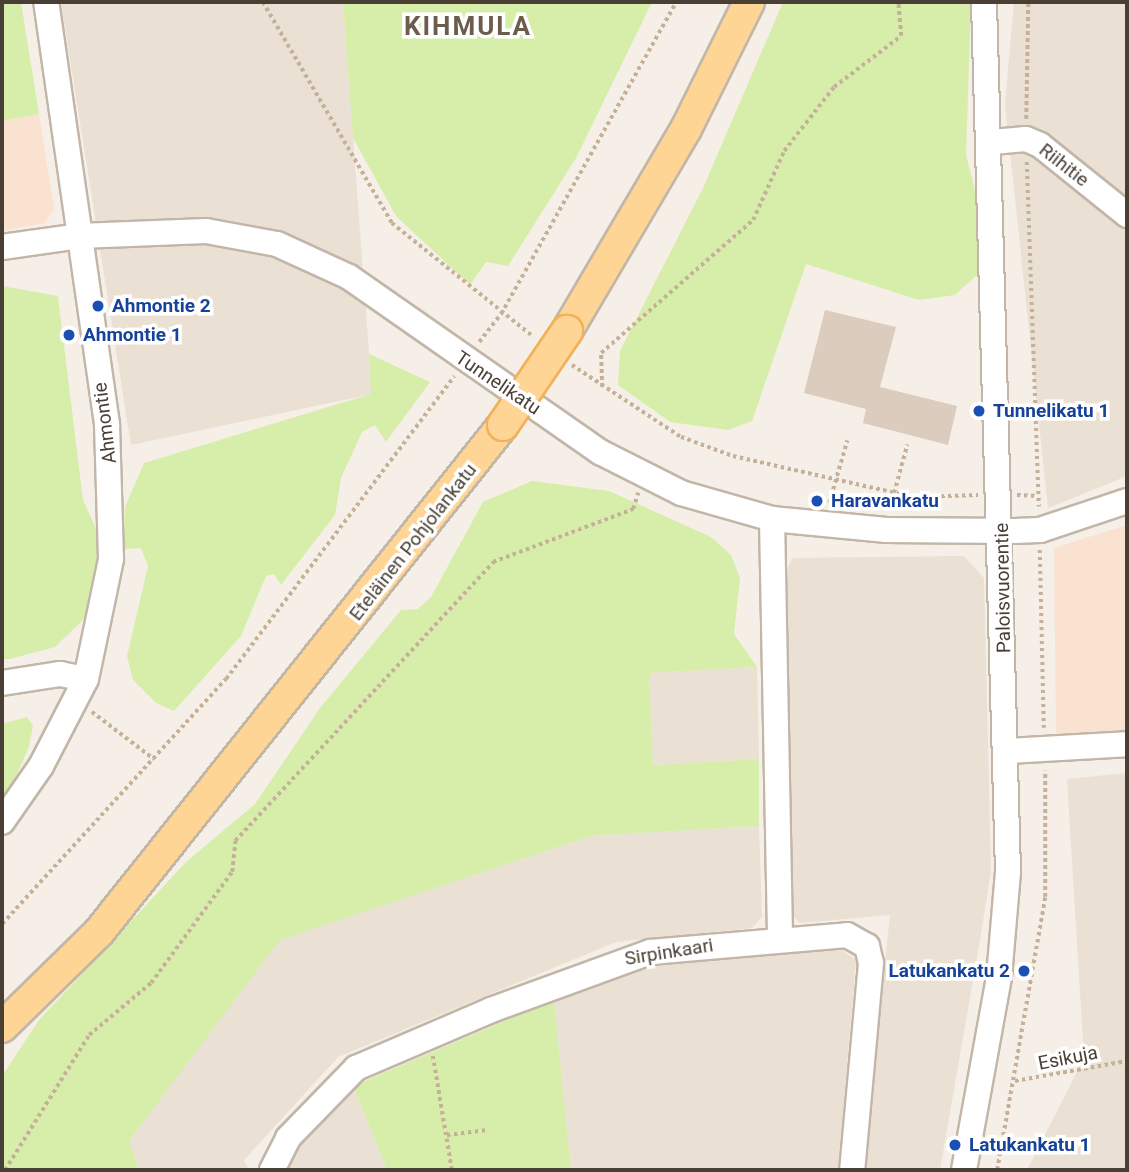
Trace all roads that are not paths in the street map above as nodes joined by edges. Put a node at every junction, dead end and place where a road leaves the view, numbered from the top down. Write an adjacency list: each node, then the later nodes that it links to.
1 (46, 2): 6 (street, Ahmontie)
2 (749, 2): 17 (main road, Eteläinen Pohjolankatu, bridge)
3 (984, 2): 4 (street, Paloisvuorentie)
4 (992, 142): 5 (street, Riihitie); 10 (street, Paloisvuorentie)
5 (1127, 215)
6 (79, 236): 7 (street, Tunnelikatu); 9 (street, Tunnelikatu); 12 (street, Ahmontie)
7 (2, 247)
8 (1127, 501): 10 (street, Tunnelikatu)
9 (772, 519): 10 (street, Tunnelikatu); 16 (street)
10 (1002, 532): 14 (street, Paloisvuorentie)
11 (2, 682): 12 (street)
12 (81, 691): 15 (street, Ahmontie)
13 (1127, 744): 14 (street)
14 (1007, 751): 20 (street, Paloisvuorentie)
15 (2, 822)
16 (780, 938): 18 (street, Sirpinkaari); 19 (street, Sirpinkaari)
17 (2, 1027)
18 (272, 1170)
19 (852, 1170)
20 (964, 1170)

